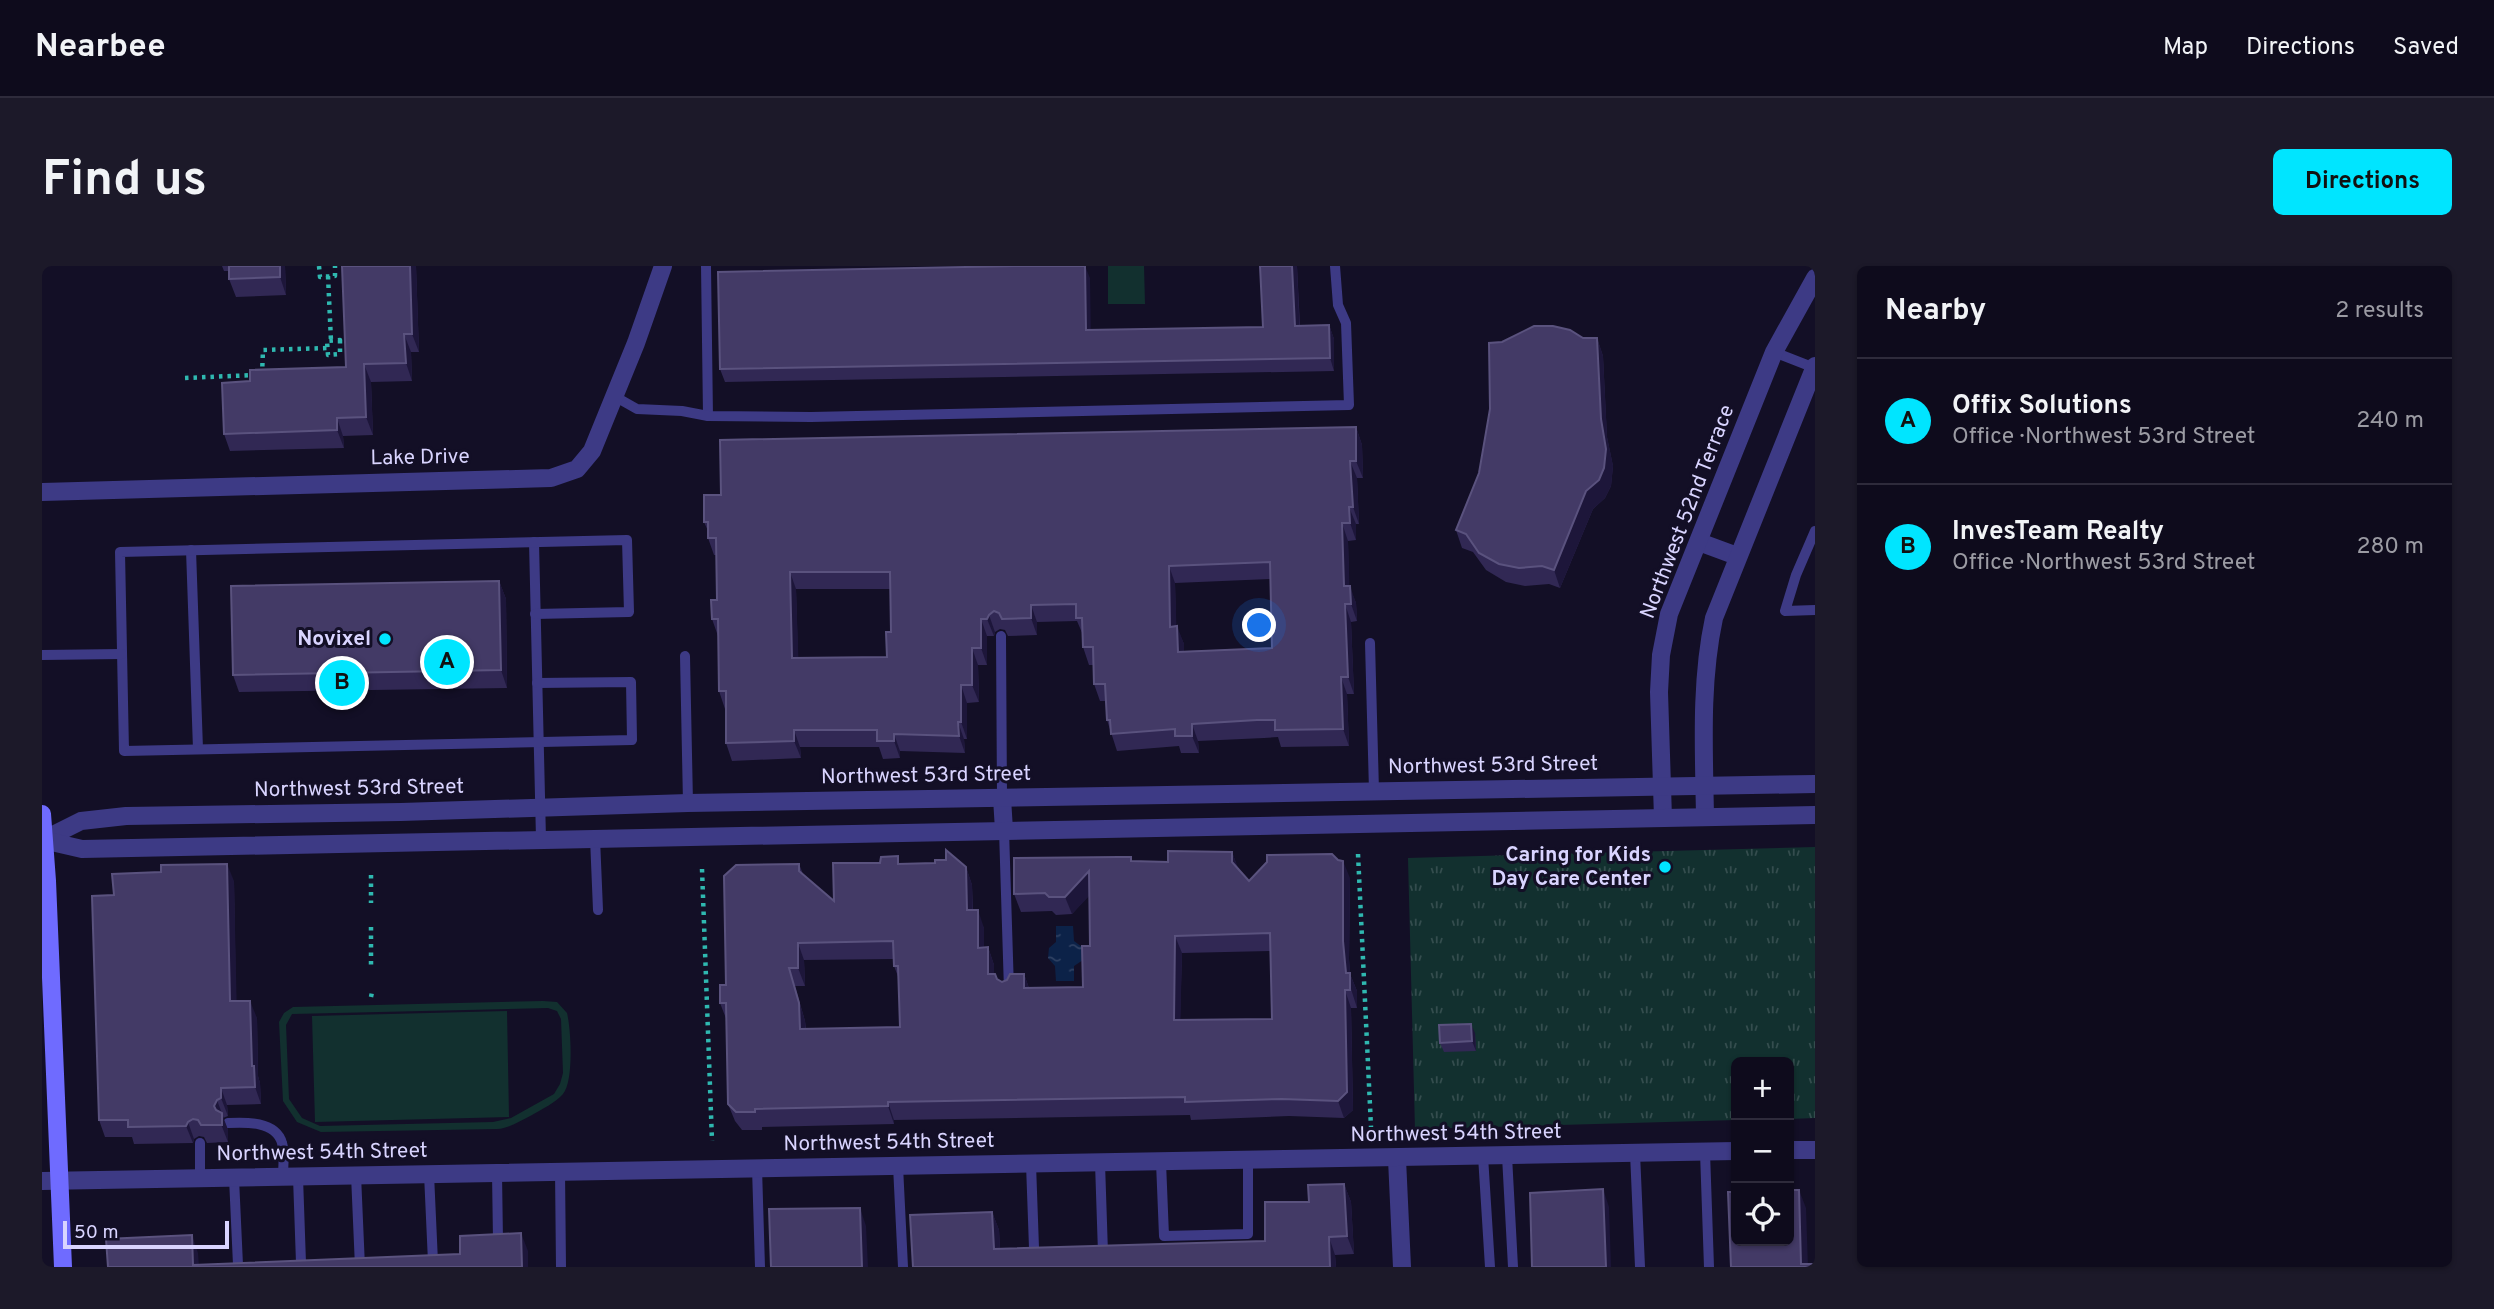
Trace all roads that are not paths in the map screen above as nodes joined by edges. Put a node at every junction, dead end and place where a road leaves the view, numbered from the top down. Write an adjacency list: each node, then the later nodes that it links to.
1 (663, 266): 7 (street, Lake Drive)
2 (706, 266): 8 (lane)
3 (1335, 266): 8 (lane)
4 (1815, 278): 5 (street, Northwest 52nd Terrace)
5 (1774, 352): 6 (lane); 12 (street, Northwest 52nd Terrace)
6 (1815, 367): 14 (street)
7 (614, 396): 8 (lane); 9 (street, Lake Drive)
8 (708, 416)
9 (42, 492)
10 (1815, 531): 15 (lane)
11 (534, 542): 13 (lane); 16 (lane); 16 (lane)
12 (1699, 542): 14 (street); 27 (street, Northwest 52nd Terrace)
13 (191, 550): 19 (lane); 24 (lane)
14 (1737, 556): 26 (street)
15 (1815, 610)
16 (535, 614): 22 (lane)
17 (1001, 636): 29 (lane)
18 (1370, 643): 28 (lane)
19 (122, 654): 20 (lane); 24 (lane)
20 (42, 655)
21 (685, 656): 30 (lane)
22 (537, 683): 23 (lane); 23 (lane)
23 (538, 741): 24 (lane); 31 (lane)
24 (198, 749)
25 (1815, 784): 26 (street, Northwest 53rd Street)
26 (1704, 785): 27 (street, Northwest 53rd Street); 34 (street)
27 (1662, 786): 28 (street, Northwest 53rd Street); 35 (street, Northwest 52nd Terrace)
28 (1374, 791): 29 (street, Northwest 53rd Street)
29 (1002, 797): 30 (street, Northwest 53rd Street); 36 (street)
30 (688, 803): 31 (street, Northwest 53rd Street)
31 (540, 808): 38 (lane); 39 (street, Northwest 53rd Street)
32 (42, 814): 39 (main road)
33 (1815, 815): 34 (street)
34 (1705, 817): 35 (street)
35 (1663, 818): 36 (street)
36 (1004, 830): 37 (street); 41 (lane)
37 (595, 838): 38 (street); 40 (lane)
38 (541, 839): 39 (street)
39 (42, 840): 42 (main road)
40 (598, 910)
41 (1009, 992)
42 (47, 1002): 43 (main road)
43 (48, 1069): 67 (main road)
44 (228, 1123): 64 (lane)
45 (200, 1143): 65 (lane)
46 (1794, 1150): 47 (street)
47 (1815, 1150)
48 (1705, 1152): 49 (street, Northwest 54th Street); 50 (street, Northwest 54th Street); 83 (lane)
49 (1731, 1152)
50 (1635, 1153): 52 (street, Northwest 54th Street); 82 (lane)
51 (1483, 1156): 52 (street, Northwest 54th Street); 53 (street, Northwest 54th Street); 80 (lane)
52 (1507, 1156): 81 (lane)
53 (1397, 1159): 54 (street, Northwest 54th Street); 79 (street)
54 (1248, 1161): 55 (street, Northwest 54th Street); 55 (lane)
55 (1161, 1162): 56 (street, Northwest 54th Street)
56 (1100, 1163): 57 (street, Northwest 54th Street); 70 (lane)
57 (1031, 1164): 58 (street, Northwest 54th Street); 69 (lane)
58 (898, 1166): 59 (street, Northwest 54th Street); 78 (lane)
59 (757, 1168): 60 (street, Northwest 54th Street); 77 (lane)
60 (560, 1171): 61 (street, Northwest 54th Street); 76 (lane)
61 (497, 1173): 62 (street, Northwest 54th Street); 68 (lane)
62 (429, 1174): 63 (street, Northwest 54th Street); 71 (lane)
63 (356, 1175): 64 (street, Northwest 54th Street); 75 (lane)
64 (291, 1177): 66 (street, Northwest 54th Street); 72 (lane)
65 (200, 1178): 66 (street, Northwest 54th Street); 67 (street, Northwest 54th Street)
66 (234, 1178): 73 (lane)
67 (50, 1181): 74 (main road)
68 (498, 1241)
69 (1034, 1248)
70 (1103, 1254)
71 (433, 1262)
72 (301, 1263)
73 (238, 1265)
74 (63, 1267)
75 (360, 1267)
76 (561, 1267)
77 (760, 1267)
78 (903, 1267)
79 (1402, 1267)
80 (1490, 1267)
81 (1513, 1267)
82 (1640, 1267)
83 (1709, 1267)

